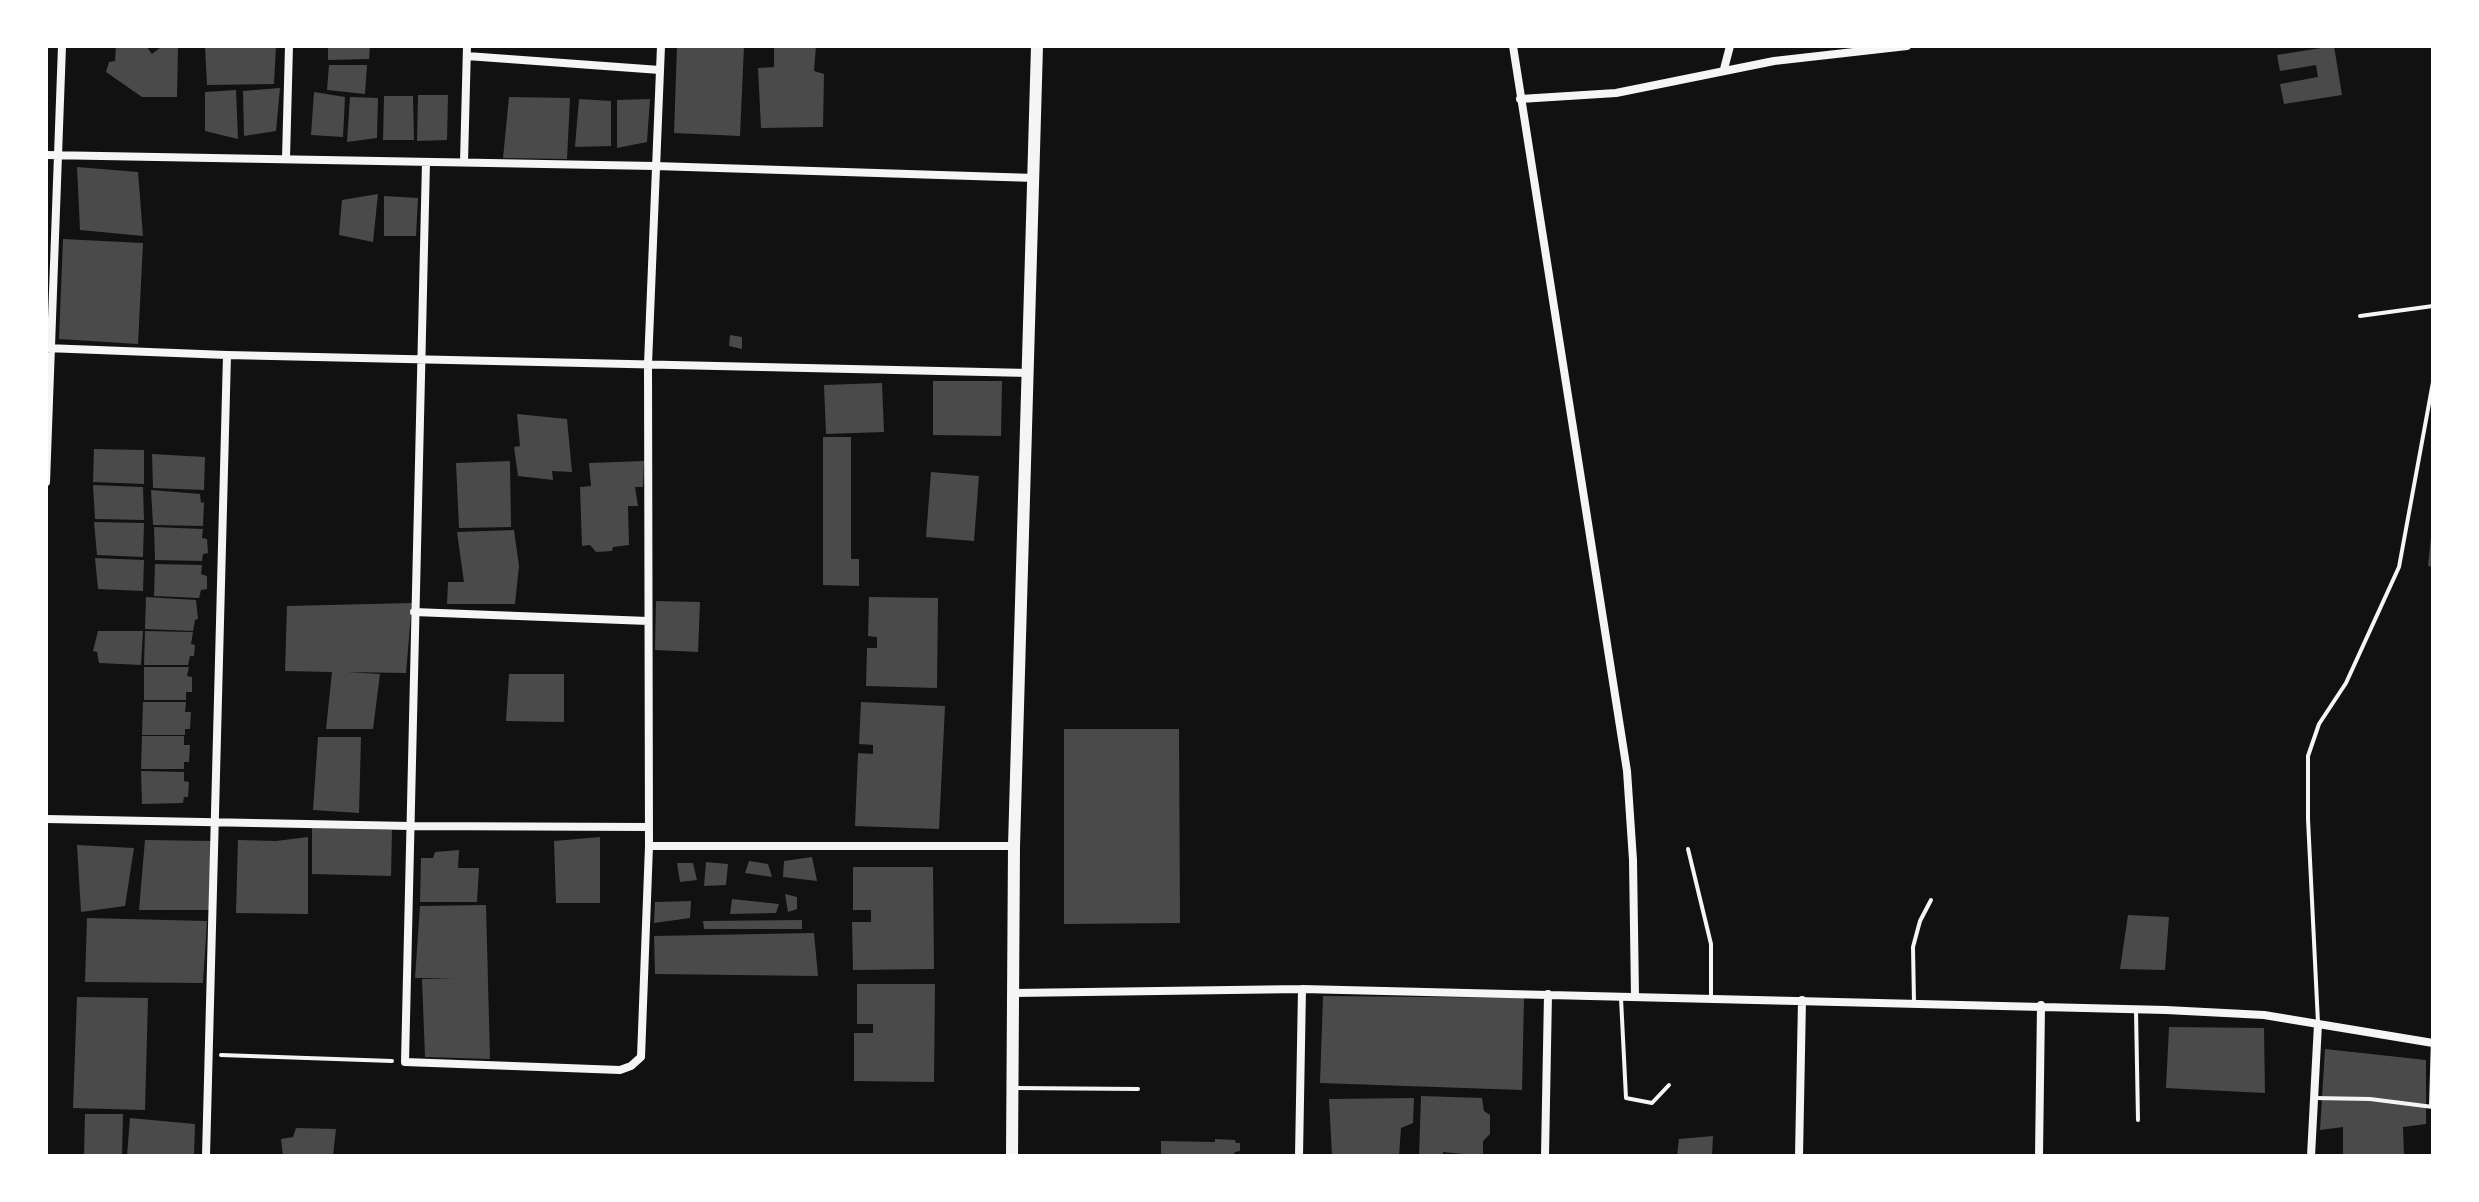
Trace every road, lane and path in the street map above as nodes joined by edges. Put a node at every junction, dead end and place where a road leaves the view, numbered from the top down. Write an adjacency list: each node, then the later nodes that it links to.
1 (62, 46): 15 (street)
2 (289, 46): 16 (street)
3 (467, 46): 10 (street)
4 (661, 46): 12 (street)
5 (1037, 46): 20 (main road)
6 (1513, 46): 13 (street)
7 (1730, 46): 11 (street)
8 (1907, 46): 9 (street)
9 (1874, 48): 11 (street)
10 (467, 56): 12 (street); 18 (street)
11 (1724, 69): 13 (street)
12 (660, 70): 19 (street)
13 (1520, 99): 44 (street)
14 (46, 155): 15 (street)
15 (59, 155): 16 (street); 23 (street)
16 (286, 158): 17 (street)
17 (426, 162): 18 (street); 25 (street)
18 (464, 162): 19 (street)
19 (655, 166): 20 (street); 26 (street)
20 (1035, 178): 27 (main road)
21 (2433, 306): 22 (lane)
22 (2360, 316)
23 (49, 348): 24 (street); 29 (street)
24 (227, 355): 25 (street); 33 (street)
25 (419, 358): 26 (street); 30 (street)
26 (648, 364): 27 (street); 31 (street)
27 (1029, 373): 37 (main road)
28 (2433, 382): 50 (lane)
29 (46, 482)
30 (414, 612): 31 (street); 34 (street)
31 (648, 621): 35 (street)
32 (46, 819): 33 (street)
33 (216, 822): 34 (street); 52 (street)
34 (410, 826): 35 (street); 53 (street)
35 (649, 827): 36 (street)
36 (649, 846): 37 (street); 53 (street)
37 (1014, 846): 41 (main road)
38 (1688, 849): 45 (lane)
39 (1931, 900): 47 (lane)
40 (1302, 989): 41 (street); 42 (street); 62 (street)
41 (1014, 993): 55 (main road)
42 (1548, 994): 43 (street); 63 (street)
43 (1621, 996): 44 (street); 54 (lane)
44 (1635, 996): 45 (street)
45 (1711, 997): 46 (street)
46 (1802, 1000): 47 (street); 64 (street)
47 (1914, 1003): 48 (street)
48 (2041, 1005): 49 (street); 65 (street)
49 (2136, 1009): 50 (street); 59 (lane)
50 (2318, 1024): 51 (street); 57 (street)
51 (2433, 1041): 58 (lane)
52 (211, 1054): 53 (path); 60 (street)
53 (405, 1062)
54 (1669, 1085)
55 (1013, 1088): 56 (lane); 61 (main road)
56 (1138, 1089)
57 (2314, 1098): 58 (lane); 66 (street)
58 (2432, 1107)
59 (2138, 1120)
60 (206, 1156)
61 (1012, 1156)
62 (1299, 1156)
63 (1545, 1156)
64 (1799, 1156)
65 (2039, 1156)
66 (2311, 1156)

